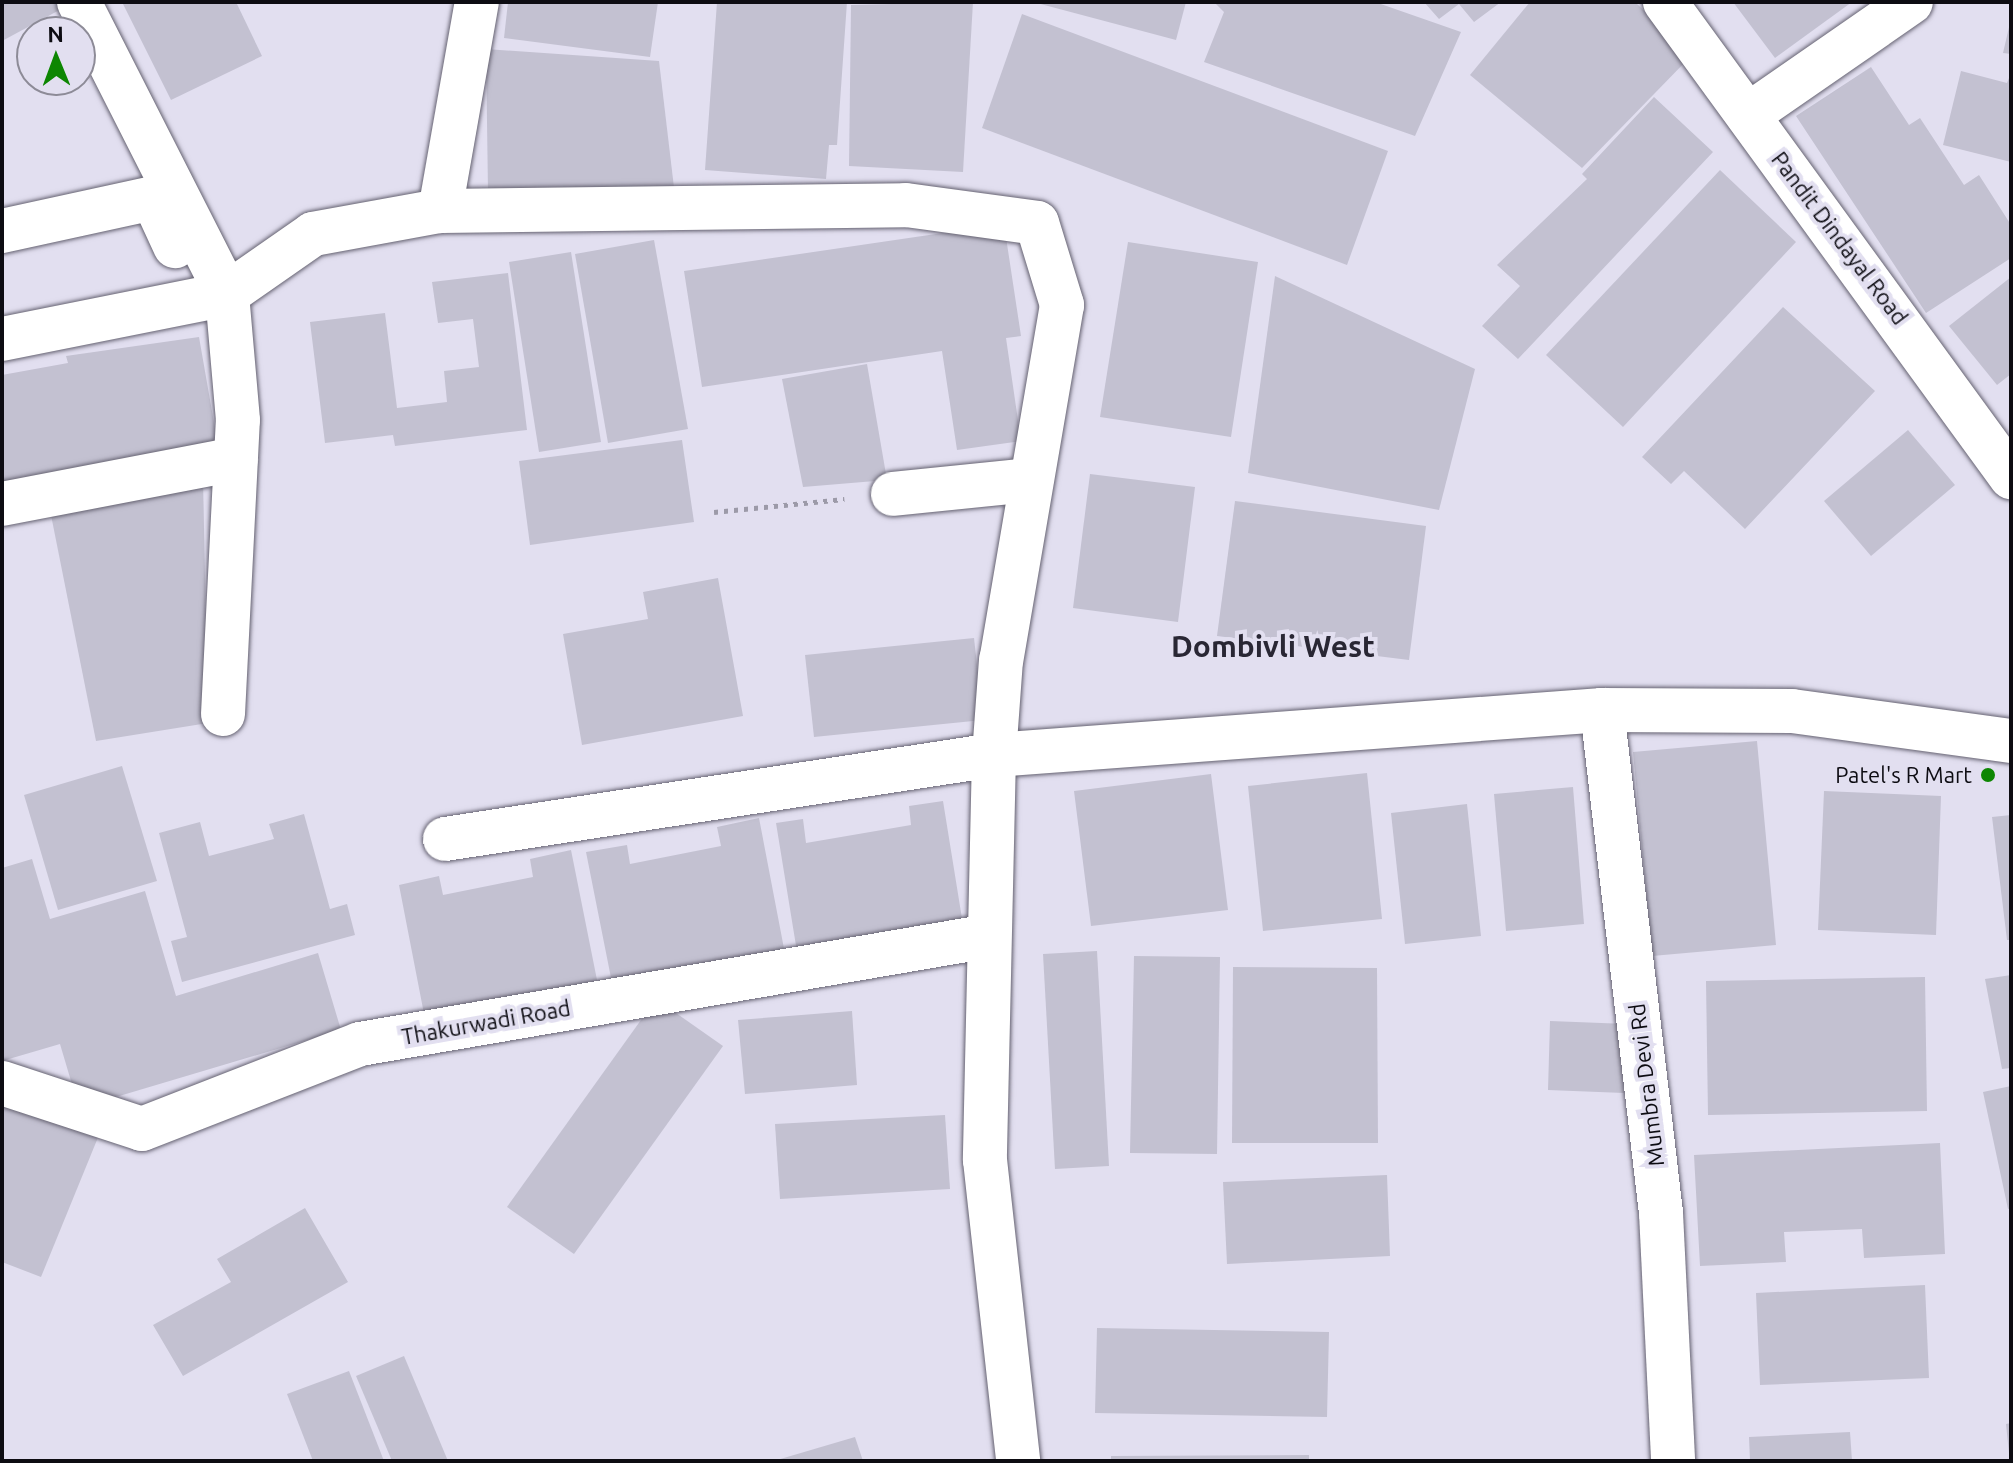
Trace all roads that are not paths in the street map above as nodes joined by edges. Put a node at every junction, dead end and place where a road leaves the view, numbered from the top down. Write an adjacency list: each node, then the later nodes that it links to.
1 (79, 2): 8 (street)
2 (477, 2): 6 (street)
3 (1665, 2): 5 (street, Pandit Dindayal Road)
4 (1911, 2): 5 (street)
5 (1748, 115): 12 (street, Pandit Dindayal Road)
6 (440, 211): 9 (street); 13 (street)
7 (2, 231): 8 (street)
8 (181, 236): 9 (street)
9 (227, 294): 10 (street); 11 (street)
10 (2, 339)
11 (236, 459): 15 (street); 17 (street)
12 (2011, 477)
13 (1031, 480): 14 (street); 19 (street)
14 (893, 494)
15 (2, 504)
16 (1602, 710): 18 (street); 19 (street); 24 (street, Mumbra Devi Rd)
17 (223, 714)
18 (2011, 741)
19 (994, 755): 20 (street); 21 (street)
20 (445, 839)
21 (989, 936): 22 (street, Thakurwadi Road); 23 (street)
22 (2, 1083)
23 (1018, 1461)
24 (1673, 1461)

